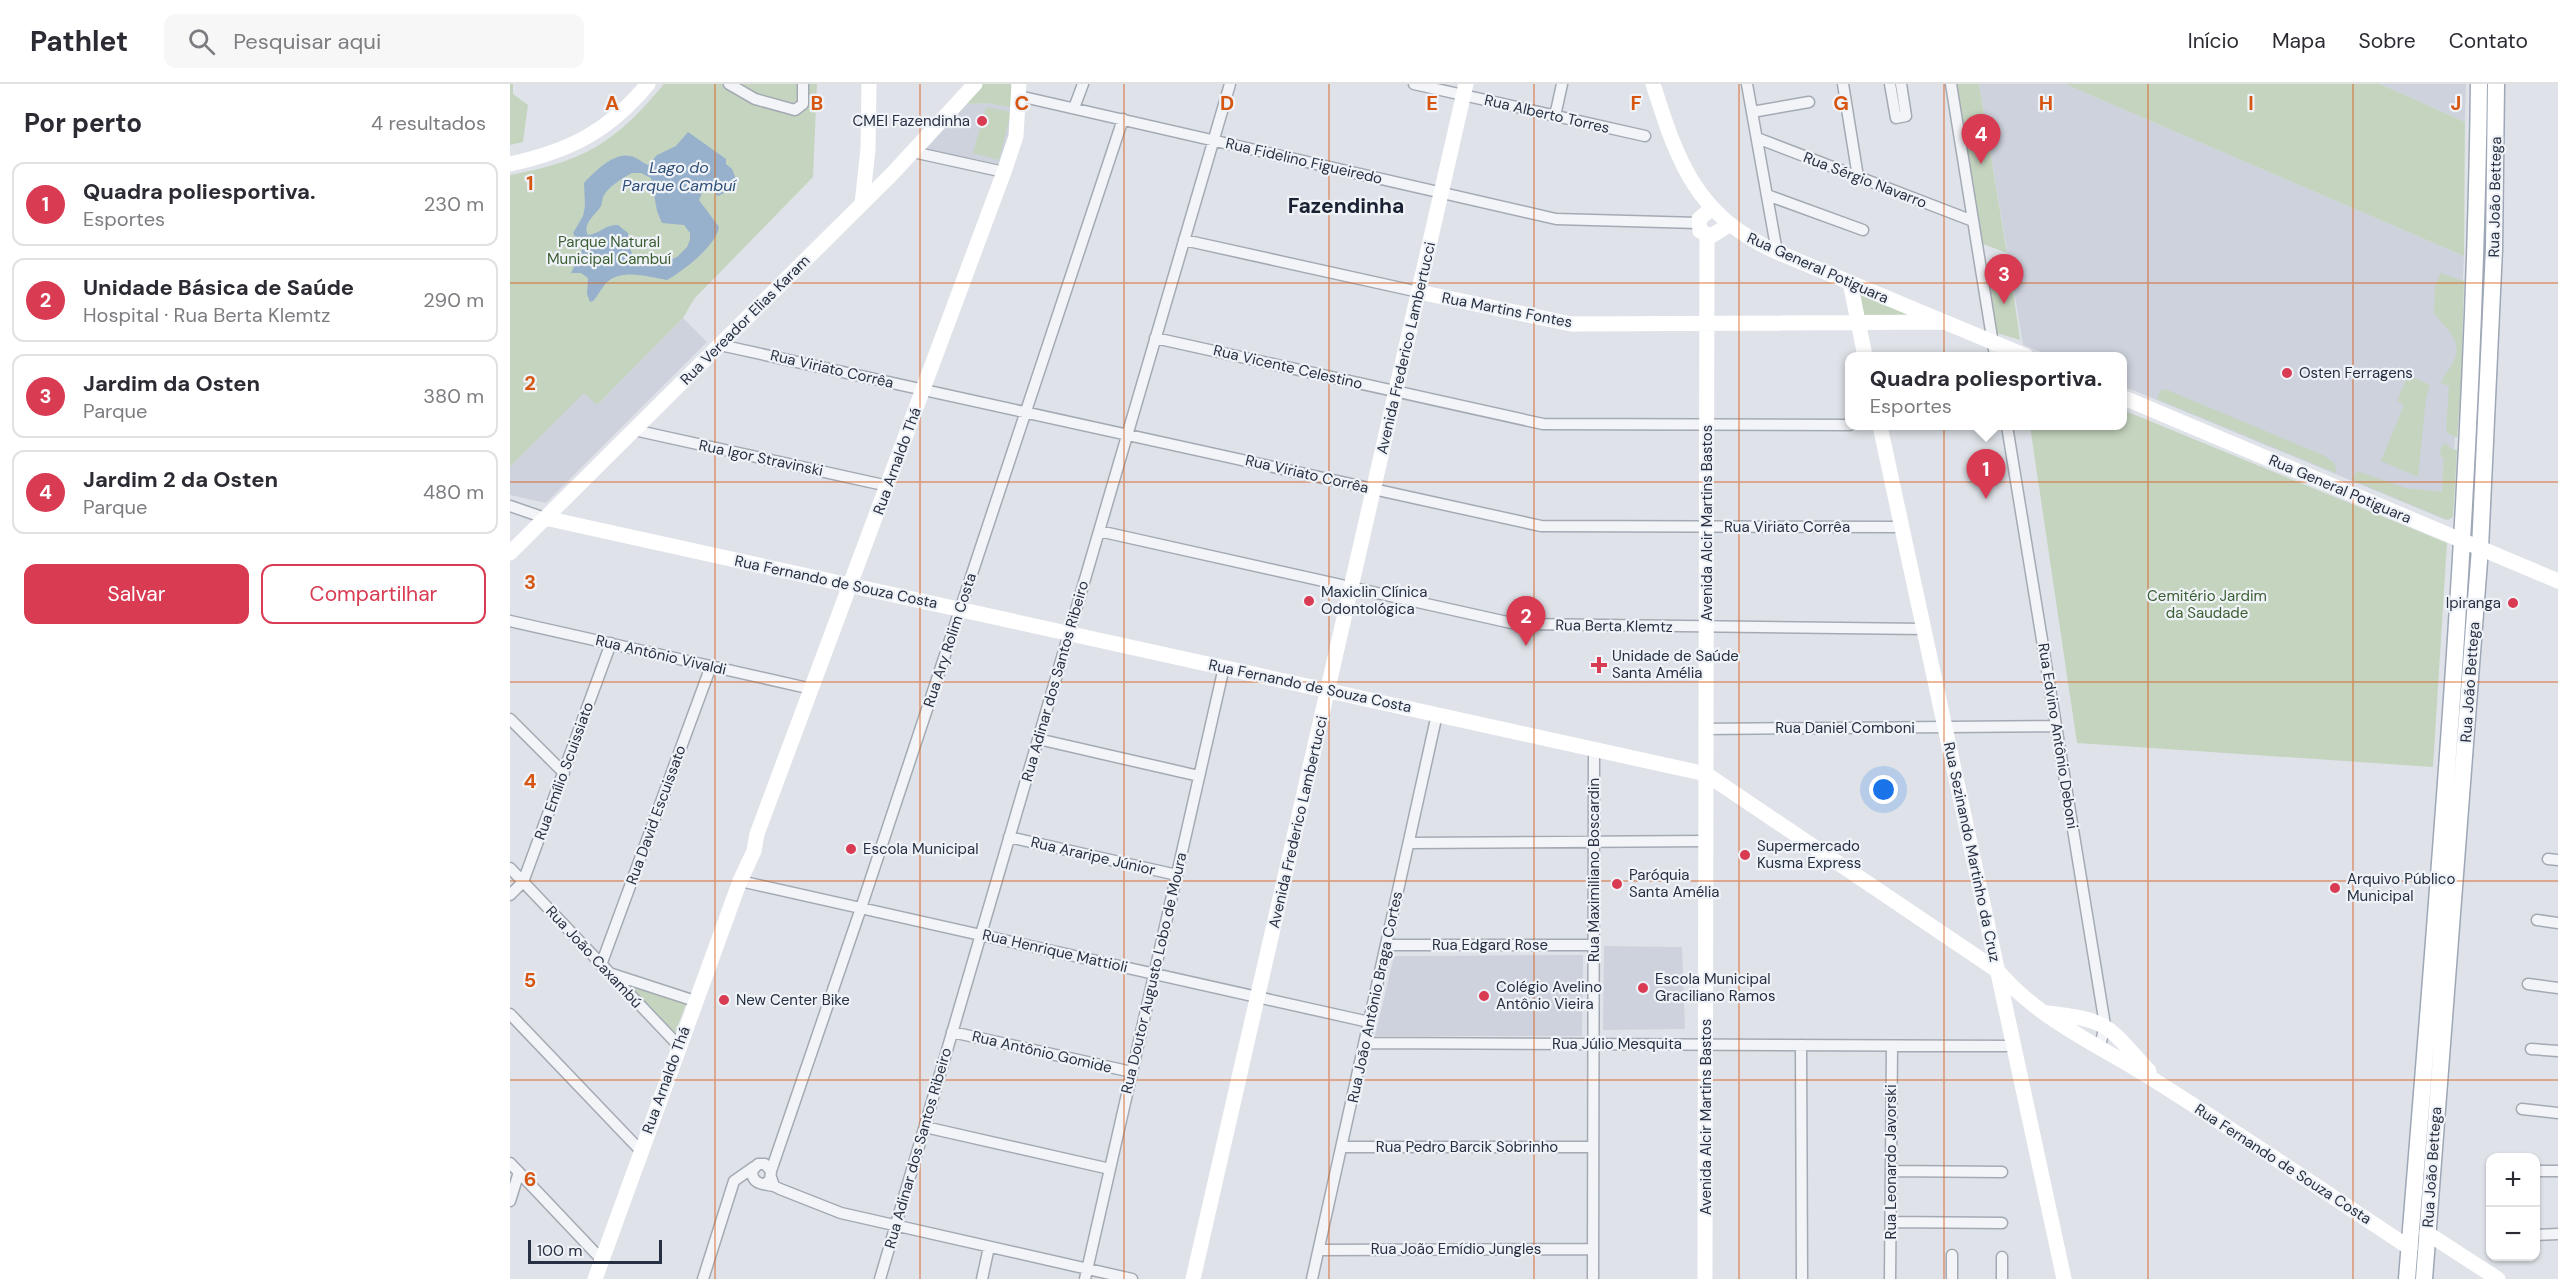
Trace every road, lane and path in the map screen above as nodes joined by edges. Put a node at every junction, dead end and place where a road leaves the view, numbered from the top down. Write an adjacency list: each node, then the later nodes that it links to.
1 (648, 84): 30 (street)
2 (729, 84): 3 (street)
3 (803, 84)
4 (869, 84): 28 (street)
5 (975, 84): 29 (street, Rua Vereador Elias Karam)
6 (1083, 84): 21 (street)
7 (1230, 84): 27 (street, Rua Adinar dos Santos Ribeiro)
8 (1414, 84): 19 (street, Rua Alberto Torres)
9 (1563, 84): 23 (street)
10 (1653, 84): 37 (street, Rua General Potiguara)
11 (1747, 84): 22 (street)
12 (1843, 84): 33 (street)
13 (1890, 84): 14 (street)
14 (1901, 84)
15 (1951, 84): 39 (street)
16 (2479, 84): 38 (main road, Rua João Bettega)
17 (2496, 84): 38 (main road, Rua João Bettega)
18 (1019, 90): 21 (street, Rua Fidelino Figueiredo); 31 (street, Rua Arnaldo Thá)
19 (1465, 90): 23 (street, Rua Alberto Torres); 34 (street, Avenida Frederico Lambertucci)
20 (1809, 102): 22 (street)
21 (1074, 108): 24 (street, Rua Fidelino Figueiredo)
22 (1752, 112): 26 (street)
23 (1555, 116): 25 (street, Rua Alberto Torres)
24 (1123, 119): 27 (street, Rua Fidelino Figueiredo); 59 (street, Rua Ary Rolim Costa)
25 (1645, 136)
26 (1757, 138): 33 (street, Rua Sérgio Navarro); 35 (street)
27 (1213, 140): 34 (street, Rua Fidelino Figueiredo); 45 (street, Rua Adinar dos Santos Ribeiro)
28 (868, 149): 32 (street); 36 (street)
29 (913, 152): 31 (street); 32 (street, Rua Vereador Elias Karam)
30 (510, 164)
31 (1004, 172): 56 (street, Rua Arnaldo Thá)
32 (892, 174): 36 (street, Rua Vereador Elias Karam)
33 (1858, 177): 39 (street, Rua Sérgio Navarro)
34 (1442, 192): 41 (street, Rua Fidelino Figueiredo); 48 (street, Avenida Frederico Lambertucci)
35 (1767, 195): 42 (street); 46 (street)
36 (862, 204): 53 (street, Rua Vereador Elias Karam)
37 (1713, 208): 40 (street, Rua General Potiguara); 41 (street)
38 (2486, 211): 43 (main road, Rua João Bettega); 44 (main road, Rua João Bettega)
39 (1973, 221): 54 (street)
40 (1729, 225): 41 (street); 46 (street, Rua General Potiguara)
41 (1702, 230): 51 (street, Avenida Alcir Martins Bastos)
42 (1863, 230)
43 (2477, 232): 44 (main road); 73 (main road, Rua João Bettega)
44 (2494, 232): 74 (main road, Rua João Bettega)
45 (1184, 240): 48 (street, Rua Martins Fontes); 52 (street, Rua Adinar dos Santos Ribeiro)
46 (1777, 252): 47 (street, Rua General Potiguara)
47 (1850, 282): 49 (street, Rua General Potiguara); 50 (street)
48 (1419, 292): 51 (street, Rua Martins Fontes); 57 (street, Avenida Frederico Lambertucci)
49 (1944, 322): 50 (street, Rua Martins Fontes); 54 (street, Rua General Potiguara)
50 (1858, 323): 51 (street, Rua Martins Fontes); 55 (street)
51 (1707, 324): 60 (street, Avenida Alcir Martins Bastos)
52 (1155, 338): 57 (street, Rua Vicente Celestino); 65 (street, Rua Adinar dos Santos Ribeiro)
53 (720, 345): 56 (street, Rua Viriato Corrêa); 62 (street, Rua Vereador Elias Karam)
54 (1994, 350)
55 (1864, 352)
56 (923, 390): 59 (street, Rua Viriato Corrêa); 66 (street, Rua Arnaldo Thá)
57 (1396, 392): 60 (street, Rua Vicente Celestino); 67 (street, Avenida Frederico Lambertucci)
58 (2127, 399): 73 (street, Rua General Potiguara)
59 (1026, 412): 65 (street, Rua Viriato Corrêa); 79 (street, Rua Ary Rolim Costa)
60 (1707, 425): 61 (street, Rua Vicente Celestino); 70 (street, Avenida Alcir Martins Bastos)
61 (1845, 425)
62 (634, 430): 66 (street, Rua Igor Stravinski); 69 (street, Rua Vereador Elias Karam)
63 (1881, 430): 71 (street, Rua Sezinando Martinho da Cruz)
64 (2008, 430): 91 (street, Rua Edvino Antônio Deboni)
65 (1127, 434): 67 (street, Rua Viriato Corrêa); 72 (street, Rua Adinar dos Santos Ribeiro)
66 (888, 486): 77 (street, Rua Arnaldo Thá)
67 (1374, 489): 70 (street, Rua Viriato Corrêa); 78 (street, Avenida Frederico Lambertucci)
68 (510, 506): 69 (street, Rua Fernando de Souza Costa)
69 (545, 518): 75 (street, Rua Vereador Elias Karam); 77 (street, Rua Fernando de Souza Costa)
70 (1707, 526): 71 (street, Rua Viriato Corrêa); 81 (street, Avenida Alcir Martins Bastos)
71 (1902, 527): 82 (street, Rua Sezinando Martinho da Cruz)
72 (1099, 531): 78 (street, Rua Berta Klemtz); 83 (street, Rua Adinar dos Santos Ribeiro)
73 (2463, 540): 74 (street, Rua General Potiguara); 105 (main road, Rua João Bettega)
74 (2480, 548): 76 (street, Rua General Potiguara); 105 (main road, Rua João Bettega)
75 (510, 553)
76 (2558, 581)
77 (850, 585): 79 (street, Rua Fernando de Souza Costa); 87 (street, Rua Arnaldo Thá)
78 (1351, 588): 81 (street, Rua Berta Klemtz); 88 (street, Avenida Frederico Lambertucci)
79 (960, 609): 83 (street, Rua Fernando de Souza Costa); 109 (street, Rua Ary Rolim Costa)
80 (510, 621): 84 (street, Rua Antônio Vivaldi)
81 (1706, 626): 82 (street, Rua Berta Klemtz); 93 (street, Avenida Alcir Martins Bastos)
82 (1924, 629): 92 (street, Rua Sezinando Martinho da Cruz)
83 (1069, 633): 86 (street, Rua Fernando de Souza Costa); 94 (street, Rua Adinar dos Santos Ribeiro)
84 (611, 644): 85 (street, Rua Antônio Vivaldi); 96 (street, Rua Emílio Scuissiato)
85 (711, 666): 87 (street, Rua Antônio Vivaldi); 115 (street, Rua David Escuissato)
86 (1224, 667): 88 (street, Rua Fernando de Souza Costa); 98 (street, Rua Doutor Augusto Lobo de Moura)
87 (812, 688): 106 (street, Rua Arnaldo Thá)
88 (1328, 690): 89 (street, Rua Fernando de Souza Costa); 120 (street, Avenida Frederico Lambertucci)
89 (1437, 714): 95 (street, Rua Fernando de Souza Costa); 102 (street, Rua João Antônio Braga Cortes)
90 (510, 719): 96 (street)
91 (2056, 726): 92 (street, Rua Daniel Comboni); 125 (street, Rua Edvino Antônio Deboni)
92 (1946, 728): 93 (street, Rua Daniel Comboni); 116 (street, Rua Sezinando Martinho da Cruz)
93 (1706, 729): 97 (street, Avenida Alcir Martins Bastos)
94 (1038, 739): 98 (street); 99 (street, Rua Adinar dos Santos Ribeiro)
95 (1594, 749): 97 (street, Rua Fernando de Souza Costa); 101 (street, Rua Maximiliano Boscardin)
96 (564, 773): 107 (street, Rua Emílio Scuissiato)
97 (1706, 774): 100 (street, Avenida Alcir Martins Bastos); 116 (street, Rua Fernando de Souza Costa)
98 (1199, 776): 104 (street, Rua Doutor Augusto Lobo de Moura)
99 (1010, 837): 104 (street, Rua Araripe Júnior); 112 (street, Rua Adinar dos Santos Ribeiro)
100 (1706, 841): 101 (street); 129 (street, Avenida Alcir Martins Bastos)
101 (1593, 842): 102 (street); 114 (street, Rua Maximiliano Boscardin)
102 (1409, 843): 113 (street, Rua João Antônio Braga Cortes)
103 (510, 868): 107 (street, Rua João Caxambú)
104 (1177, 875): 117 (street, Rua Doutor Augusto Lobo de Moura)
105 (2446, 879): 153 (main road, Rua João Bettega)
106 (740, 881): 109 (street, Rua Henrique Mattioli); 121 (street, Rua Arnaldo Thá)
107 (523, 882): 108 (street, Rua Emílio Scuissiato); 115 (street, Rua João Caxambú)
108 (510, 895)
109 (861, 908): 112 (street, Rua Henrique Mattioli); 152 (street, Rua Ary Rolim Costa)
110 (2537, 920): 111 (street)
111 (2558, 923)
112 (981, 935): 117 (street, Rua Henrique Mattioli); 126 (street, Rua Adinar dos Santos Ribeiro)
113 (1386, 945): 114 (street, Rua Edgard Rose); 124 (street, Rua João Antônio Braga Cortes)
114 (1593, 945): 128 (street, Rua Maximiliano Boscardin)
115 (605, 969): 121 (street); 131 (street, Rua João Caxambú)
116 (1998, 971): 122 (street, Rua Fernando de Souza Costa); 133 (street, Rua Sezinando Martinho da Cruz)
117 (1154, 974): 120 (street, Rua Henrique Mattioli); 137 (street, Rua Doutor Augusto Lobo de Moura)
118 (2528, 984): 119 (street)
119 (2558, 988)
120 (1258, 997): 124 (street, Rua Henrique Mattioli); 174 (street, Avenida Frederico Lambertucci)
121 (696, 1001): 131 (street, Rua Arnaldo Thá)
122 (2045, 1013): 125 (street, Rua Fernando de Souza Costa); 134 (street, Rua Fernando de Souza Costa)
123 (510, 1014): 144 (street)
124 (1369, 1022): 127 (street, Rua João Antônio Braga Cortes)
125 (2105, 1025): 134 (street, Rua Edvino Antônio Deboni); 138 (street, Rua Fernando de Souza Costa)
126 (952, 1032): 137 (street, Rua Antônio Gomide); 141 (street, Rua Adinar dos Santos Ribeiro)
127 (1365, 1042): 128 (street, Rua Júlio Mesquita); 142 (street, Rua João Antônio Braga Cortes)
128 (1593, 1044): 129 (street, Rua Júlio Mesquita); 143 (street, Rua Maximiliano Boscardin)
129 (1706, 1045): 130 (street, Rua Júlio Mesquita); 177 (street, Avenida Alcir Martins Bastos)
130 (1801, 1045): 132 (street, Rua Júlio Mesquita); 178 (street)
131 (679, 1046): 144 (street, Rua Arnaldo Thá)
132 (1892, 1046): 133 (street, Rua Júlio Mesquita); 147 (street, Rua Leonardo Javorski)
133 (2014, 1046): 182 (street, Rua Sezinando Martinho da Cruz)
134 (2100, 1046): 138 (street, Rua Fernando de Souza Costa)
135 (2531, 1049): 136 (street)
136 (2558, 1051)
137 (1132, 1072): 146 (street, Rua Doutor Augusto Lobo de Moura)
138 (2157, 1081): 162 (street, Rua Fernando de Souza Costa)
139 (2522, 1109): 140 (street)
140 (2558, 1113)
141 (925, 1127): 146 (street); 157 (street, Rua Adinar dos Santos Ribeiro)
142 (1342, 1147): 143 (street, Rua Pedro Barcik Sobrinho); 164 (street, Rua João Antônio Braga Cortes)
143 (1593, 1147): 163 (street, Rua Maximiliano Boscardin)
144 (640, 1150): 167 (street, Rua Arnaldo Thá)
145 (510, 1163): 150 (street)
146 (1110, 1169): 168 (street, Rua Doutor Augusto Lobo de Moura)
147 (1891, 1171): 151 (street); 155 (street, Rua Leonardo Javorski)
148 (2540, 1171): 149 (street)
149 (2558, 1171)
150 (519, 1172): 154 (street); 167 (street)
151 (2001, 1172)
152 (766, 1173): 157 (street); 170 (street)
153 (2421, 1198): 158 (main road, Rua João Bettega); 162 (main road, Rua João Bettega)
154 (510, 1201)
155 (1891, 1222): 156 (street); 179 (street, Rua Leonardo Javorski)
156 (2002, 1222)
157 (896, 1225): 161 (street); 171 (street, Rua Adinar dos Santos Ribeiro)
158 (2427, 1233): 184 (main road, Rua João Bettega); 185 (street)
159 (2558, 1234): 160 (street)
160 (2540, 1235)
161 (989, 1247): 168 (street); 172 (street)
162 (2410, 1248): 183 (main road, Rua João Bettega)
163 (1593, 1249): 164 (street, Rua João Emídio Jungles); 176 (street, Rua Maximiliano Boscardin)
164 (1319, 1250): 175 (street, Rua João Antônio Braga Cortes)
165 (1952, 1255): 180 (street)
166 (2002, 1257): 181 (street)
167 (601, 1259): 169 (street, Rua Arnaldo Thá)
168 (1086, 1274): 173 (street)
169 (595, 1279)
170 (705, 1279)
171 (880, 1279)
172 (982, 1279)
173 (1132, 1279)
174 (1193, 1279)
175 (1312, 1279)
176 (1593, 1279)
177 (1705, 1279)
178 (1802, 1279)
179 (1890, 1279)
180 (1952, 1279)
181 (2002, 1279)
182 (2064, 1279)
183 (2407, 1279)
184 (2424, 1279)
185 (2498, 1279)

